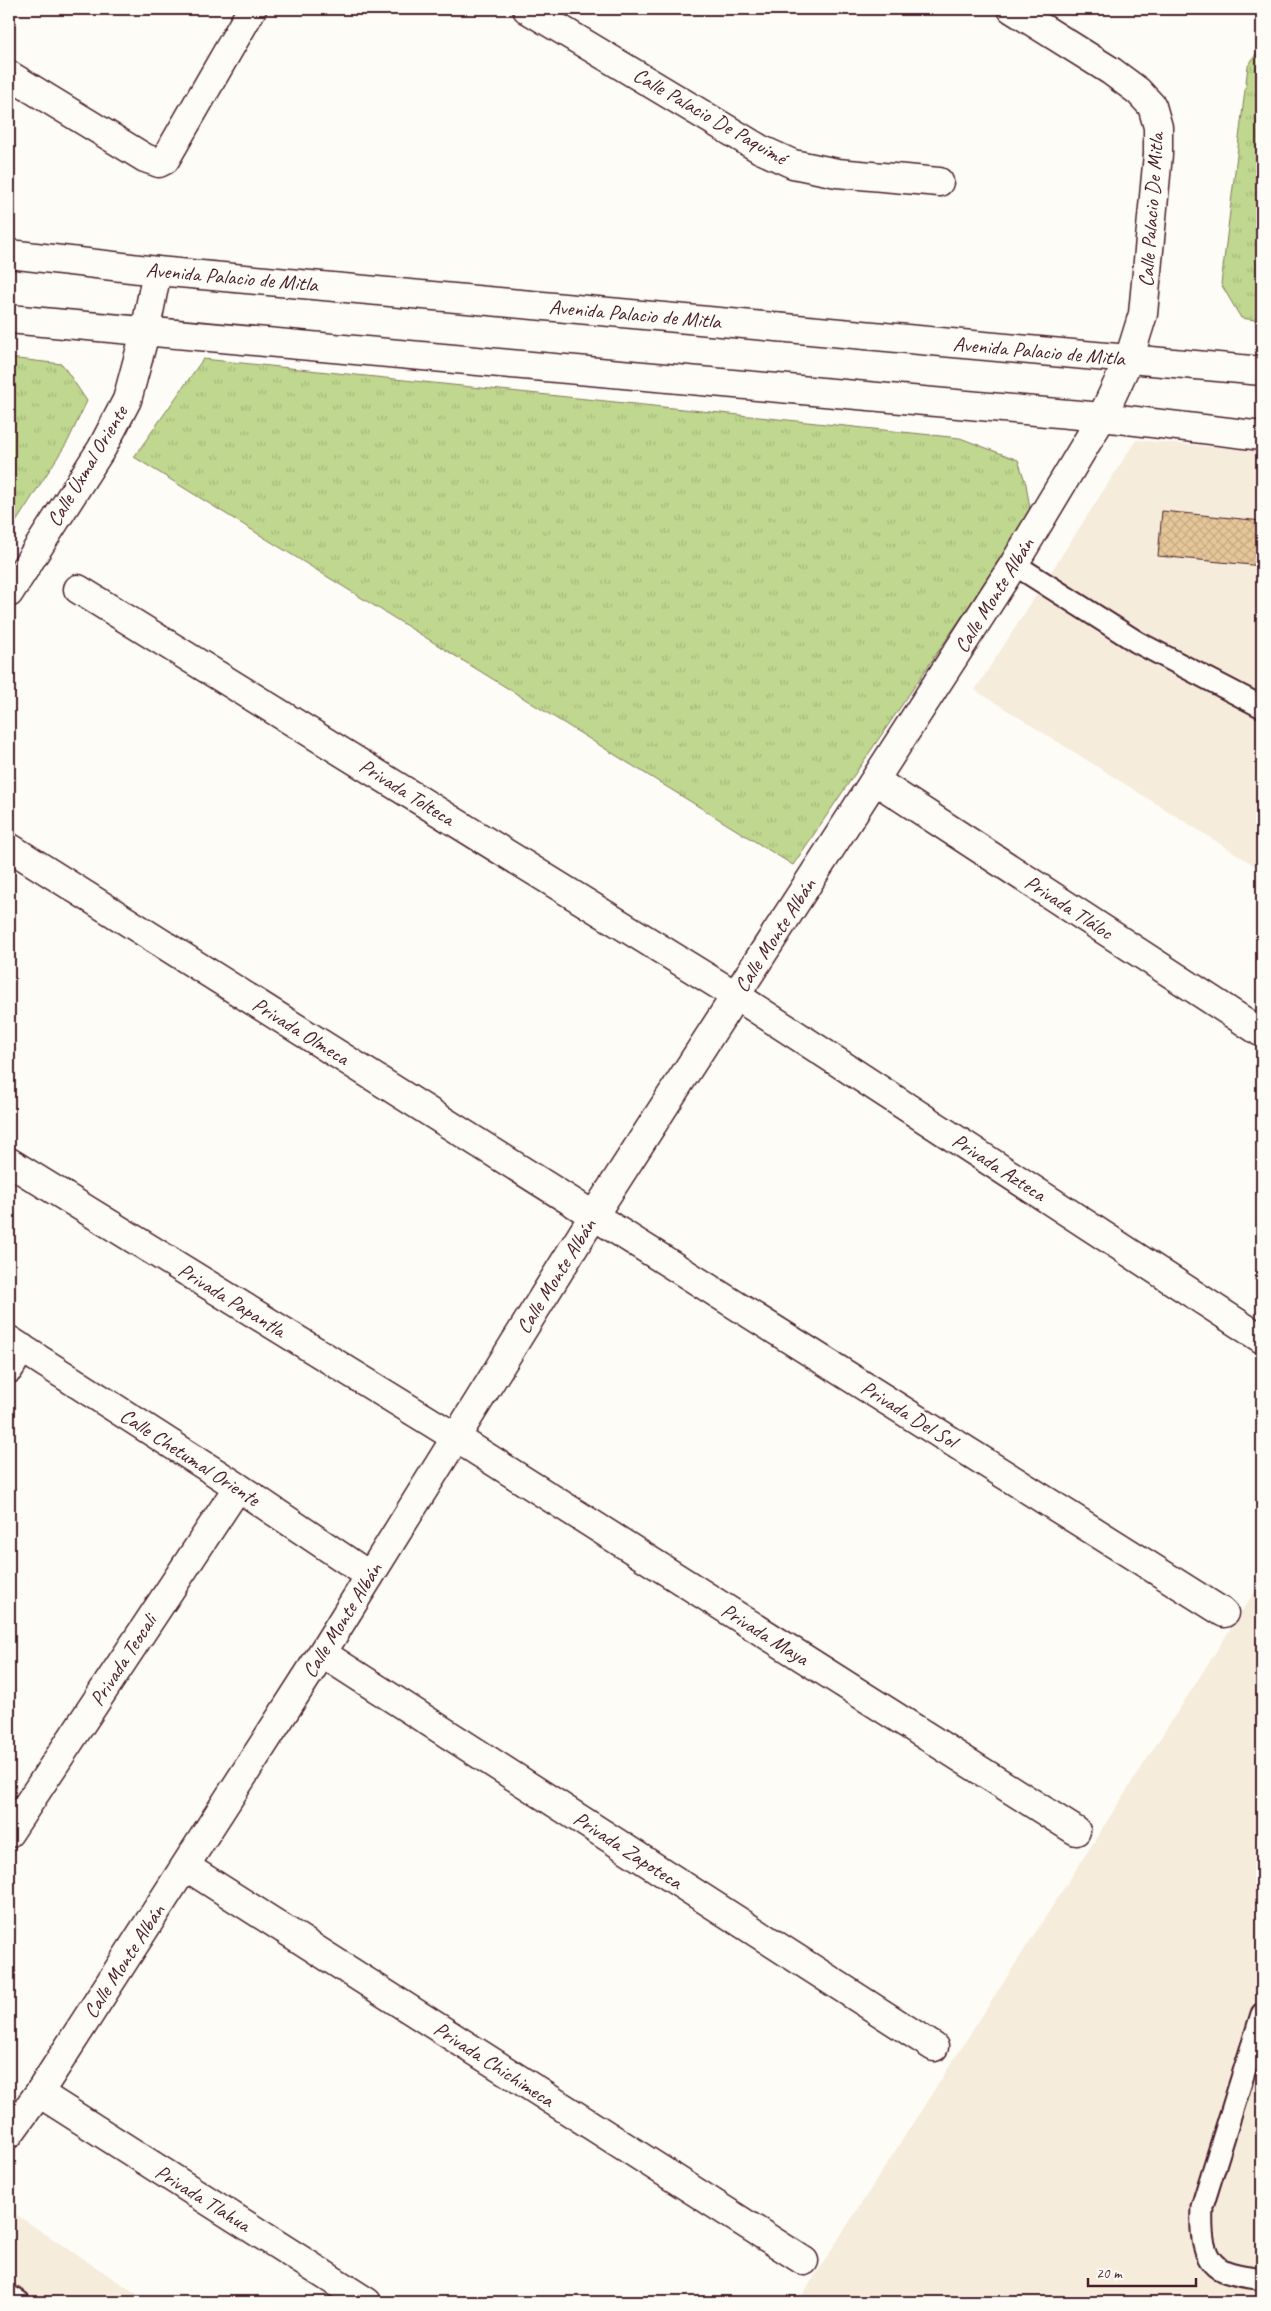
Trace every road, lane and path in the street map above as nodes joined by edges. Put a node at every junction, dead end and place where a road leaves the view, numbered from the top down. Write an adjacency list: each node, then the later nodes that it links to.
1 (252, 9): 4 (street)
2 (527, 9): 5 (street, Calle Palacio De Paquimé)
3 (1012, 9): 10 (street, Calle Palacio De Mitla)
4 (9, 75)
5 (939, 182)
6 (9, 254): 7 (street, Avenida Palacio de Mitla)
7 (158, 271): 9 (street, Calle Uxmal Oriente); 10 (street, Avenida Palacio de Mitla)
8 (9, 319): 9 (street)
9 (145, 333): 12 (street); 16 (street, Calle Uxmal Oriente)
10 (1129, 359): 11 (street, Avenida Palacio de Mitla); 12 (street, Calle Palacio De Mitla)
11 (1262, 371)
12 (1102, 417): 13 (street); 14 (street, Calle Monte Albán)
13 (1262, 436)
14 (1014, 564): 17 (lane); 18 (street, Calle Monte Albán)
15 (78, 589): 20 (street, Privada Tolteca)
16 (9, 593)
17 (1262, 707)
18 (876, 781): 20 (street, Calle Monte Albán); 21 (street, Privada Tláloc)
19 (9, 848): 23 (street, Privada Olmeca)
20 (735, 995): 23 (street, Calle Monte Albán); 24 (street, Privada Azteca)
21 (1262, 1033)
22 (9, 1162): 26 (street, Privada Papantla)
23 (594, 1215): 26 (street, Calle Monte Albán); 29 (street, Privada Del Sol)
24 (1262, 1339)
25 (13, 1352): 27 (street, Calle Chetumal Oriente)
26 (455, 1437): 28 (street, Calle Monte Albán); 31 (street, Privada Maya)
27 (238, 1487): 28 (street, Calle Chetumal Oriente); 32 (street, Privada Teocali)
28 (370, 1576): 30 (street, Calle Monte Albán)
29 (1224, 1613)
30 (322, 1653): 33 (street, Calle Monte Albán); 35 (street, Privada Zapoteca)
31 (1076, 1831)
32 (9, 1833)
33 (185, 1866): 36 (street, Calle Monte Albán); 38 (street, Privada Chichimeca)
34 (1262, 2014): 39 (lane)
35 (934, 2047)
36 (39, 2093): 37 (street, Calle Monte Albán); 42 (street, Privada Tlahua)
37 (9, 2134)
38 (804, 2261)
39 (1262, 2279)
40 (9, 2296): 41 (lane)
41 (18, 2302)
42 (368, 2302)

